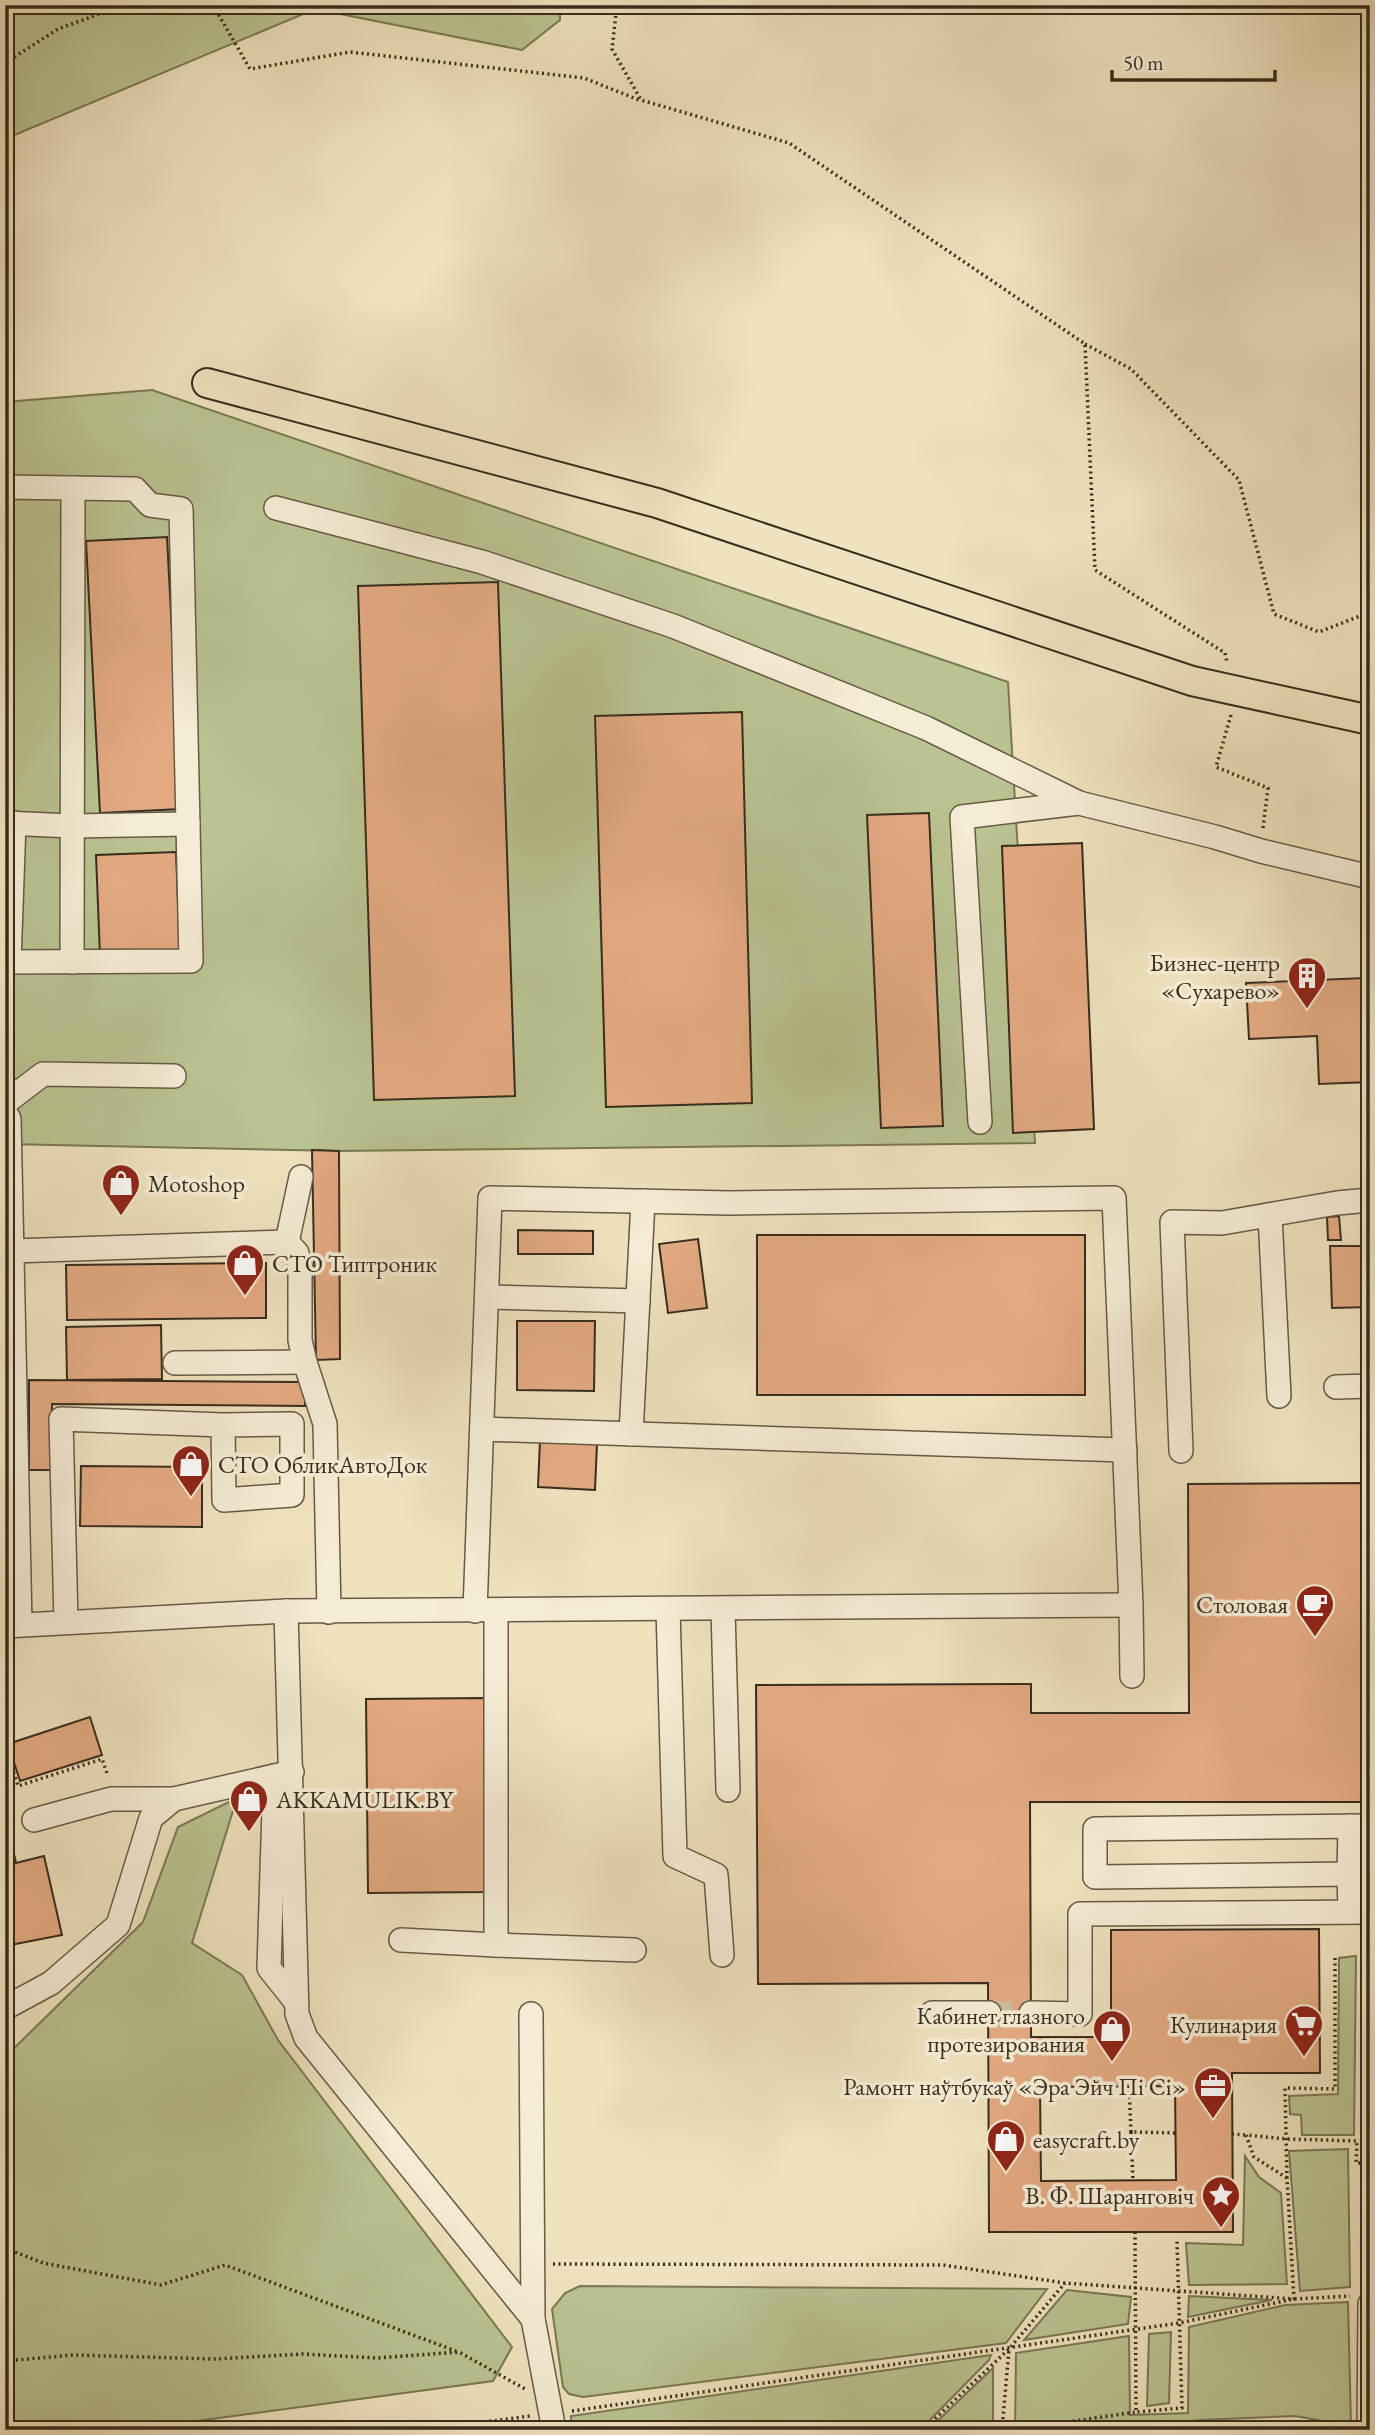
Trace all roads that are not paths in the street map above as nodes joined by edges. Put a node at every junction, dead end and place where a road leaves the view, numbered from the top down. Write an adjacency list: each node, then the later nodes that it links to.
1 (207, 383): 5 (main road)
2 (5, 487): 3 (lane)
3 (73, 488): 8 (lane); 9 (lane)
4 (276, 509): 6 (lane)
5 (1370, 720)
6 (1079, 803): 10 (lane); 16 (lane)
7 (9, 823): 9 (lane); 11 (lane)
8 (188, 824): 9 (lane); 12 (lane)
9 (71, 826): 12 (lane)
10 (1370, 877)
11 (7, 962): 12 (lane)
12 (72, 962)
13 (174, 1076): 14 (lane)
14 (5, 1103)
15 (5, 1112): 21 (lane)
16 (980, 1122)
17 (301, 1177): 22 (lane)
18 (1370, 1200): 20 (lane)
19 (643, 1201): 23 (lane); 24 (lane); 33 (lane)
20 (1270, 1215): 29 (lane); 34 (lane)
21 (10, 1242): 22 (lane); 42 (lane)
22 (287, 1242): 25 (lane)
23 (487, 1297): 24 (lane); 31 (lane)
24 (638, 1301): 32 (lane)
25 (305, 1362): 26 (lane); 40 (lane)
26 (176, 1363)
27 (1370, 1386): 28 (lane)
28 (1336, 1387)
29 (1279, 1396)
30 (223, 1425): 41 (lane)
31 (482, 1429): 32 (lane); 39 (lane)
32 (631, 1434): 33 (lane)
33 (1125, 1450): 35 (lane)
34 (1181, 1451)
35 (1131, 1605): 37 (lane); 43 (lane)
36 (668, 1609): 37 (lane); 39 (lane); 54 (lane)
37 (723, 1609): 45 (lane)
38 (286, 1611): 40 (lane); 41 (lane); 44 (lane)
39 (486, 1611): 40 (lane); 52 (lane)
40 (329, 1612)
41 (66, 1622): 42 (lane)
42 (13, 1625)
43 (1132, 1676)
44 (284, 1774): 46 (lane); 61 (lane)
45 (728, 1790)
46 (174, 1799): 47 (lane); 55 (lane)
47 (34, 1820)
48 (1360, 1826): 49 (lane); 49 (lane)
49 (1349, 1874): 50 (lane)
50 (1360, 1912): 56 (lane)
51 (401, 1940): 52 (lane)
52 (495, 1945): 53 (lane)
53 (634, 1950)
54 (722, 1955)
55 (5, 2008)
56 (1031, 2012)
57 (932, 2013): 58 (lane)
58 (989, 2013)
59 (531, 2014): 61 (lane)
60 (1363, 2300): 63 (lane)
61 (533, 2319): 62 (lane)
62 (551, 2415)
63 (1369, 2430)

